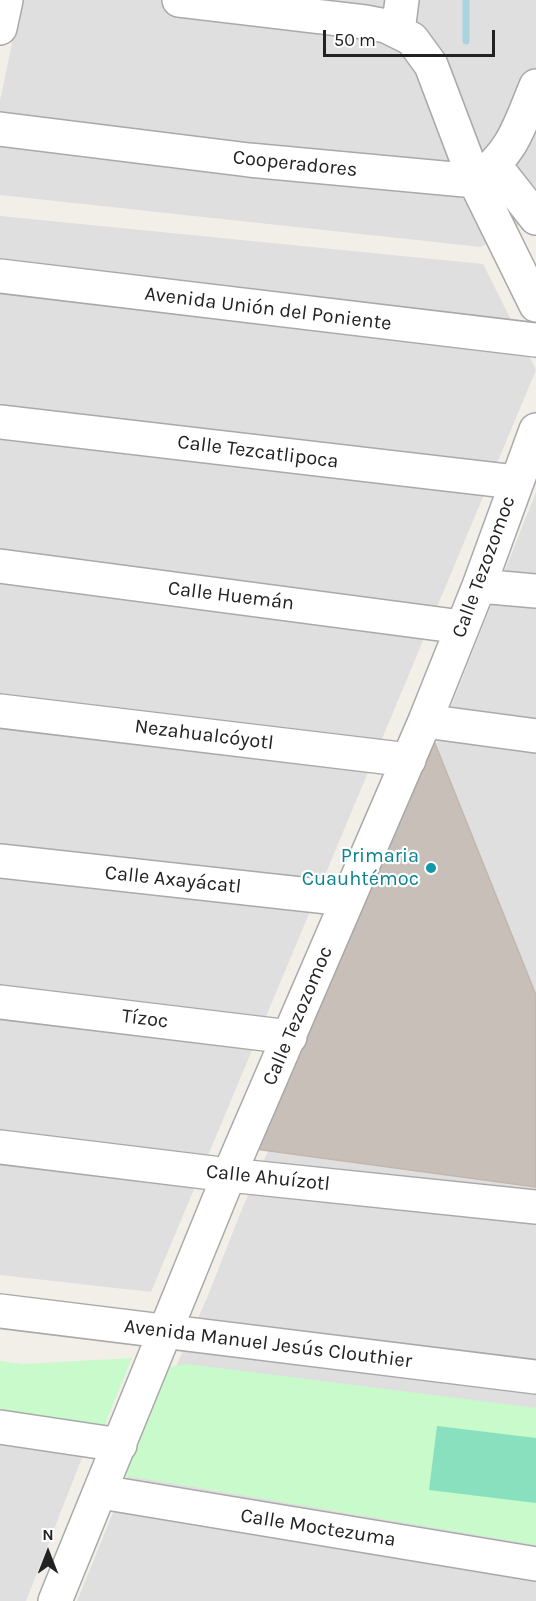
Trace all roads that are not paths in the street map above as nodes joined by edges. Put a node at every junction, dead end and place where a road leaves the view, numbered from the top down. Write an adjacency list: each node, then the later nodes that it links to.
1 (6, 0): 4 (street)
2 (178, 0): 3 (street)
3 (400, 16): 7 (street)
4 (0, 28)
5 (536, 86): 7 (street)
6 (0, 129): 7 (street, Cooperadores)
7 (485, 173): 8 (street); 10 (street)
8 (536, 218)
9 (0, 276): 11 (street, Avenida Unión del Poniente)
10 (536, 305)
11 (536, 340)
12 (0, 422): 14 (street, Calle Tezcatlipoca)
13 (536, 430): 14 (street, Calle Tezozomoc)
14 (516, 482): 16 (street, Calle Tezozomoc)
15 (0, 566): 18 (street, Calle Huemán)
16 (479, 586): 17 (street); 18 (street, Calle Tezozomoc)
17 (536, 591)
18 (462, 627): 20 (street, Calle Tezozomoc)
19 (0, 711): 22 (street, Nezahualcóyotl)
20 (425, 721): 21 (street); 22 (street, Calle Tezozomoc)
21 (536, 736)
22 (409, 760): 24 (street, Calle Tezozomoc)
23 (0, 861): 24 (street, Calle Axayácatl)
24 (346, 899): 26 (street, Calle Tezozomoc)
25 (0, 1002): 26 (street, Tízoc)
26 (290, 1036): 28 (street, Calle Tezozomoc)
27 (0, 1147): 28 (street, Calle Ahuízotl)
28 (230, 1175): 29 (street, Calle Ahuízotl); 31 (street, Calle Tezozomoc)
29 (536, 1207)
30 (0, 1311): 31 (street, Avenida Manuel Jesús Clouthier)
31 (167, 1332): 32 (street, Avenida Manuel Jesús Clouthier); 34 (street, Calle Tezozomoc)
32 (536, 1377)
33 (0, 1427): 34 (street)
34 (120, 1444): 35 (street, Calle Tezozomoc)
35 (101, 1491): 36 (street, Calle Moctezuma); 37 (street, Calle Tezozomoc)
36 (536, 1564)
37 (55, 1601)

